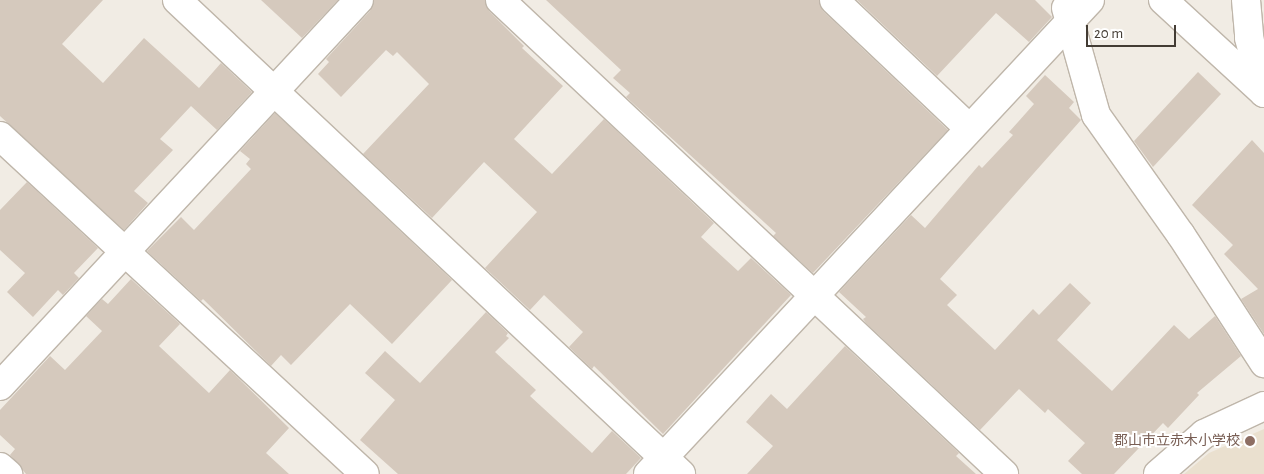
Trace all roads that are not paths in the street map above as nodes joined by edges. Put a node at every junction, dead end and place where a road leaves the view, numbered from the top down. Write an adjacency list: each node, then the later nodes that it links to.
1 (177, 0): 9 (street)
2 (359, 0): 9 (street)
3 (500, 0): 14 (street)
4 (834, 0): 11 (street)
5 (1090, 0): 8 (street)
6 (1162, 0): 10 (street)
7 (1246, 0): 10 (street)
8 (1066, 11): 11 (street); 15 (street)
9 (274, 91): 13 (street); 19 (street)
10 (1264, 93)
11 (969, 128): 14 (street)
12 (0, 136): 13 (street)
13 (124, 254): 16 (street); 21 (street)
14 (815, 296): 19 (street); 22 (street)
15 (1264, 363)
16 (0, 386)
17 (1264, 406): 23 (street)
18 (0, 467): 20 (street)
19 (664, 469)
20 (8, 474)
21 (365, 474)
22 (1004, 474)
23 (1158, 474)

